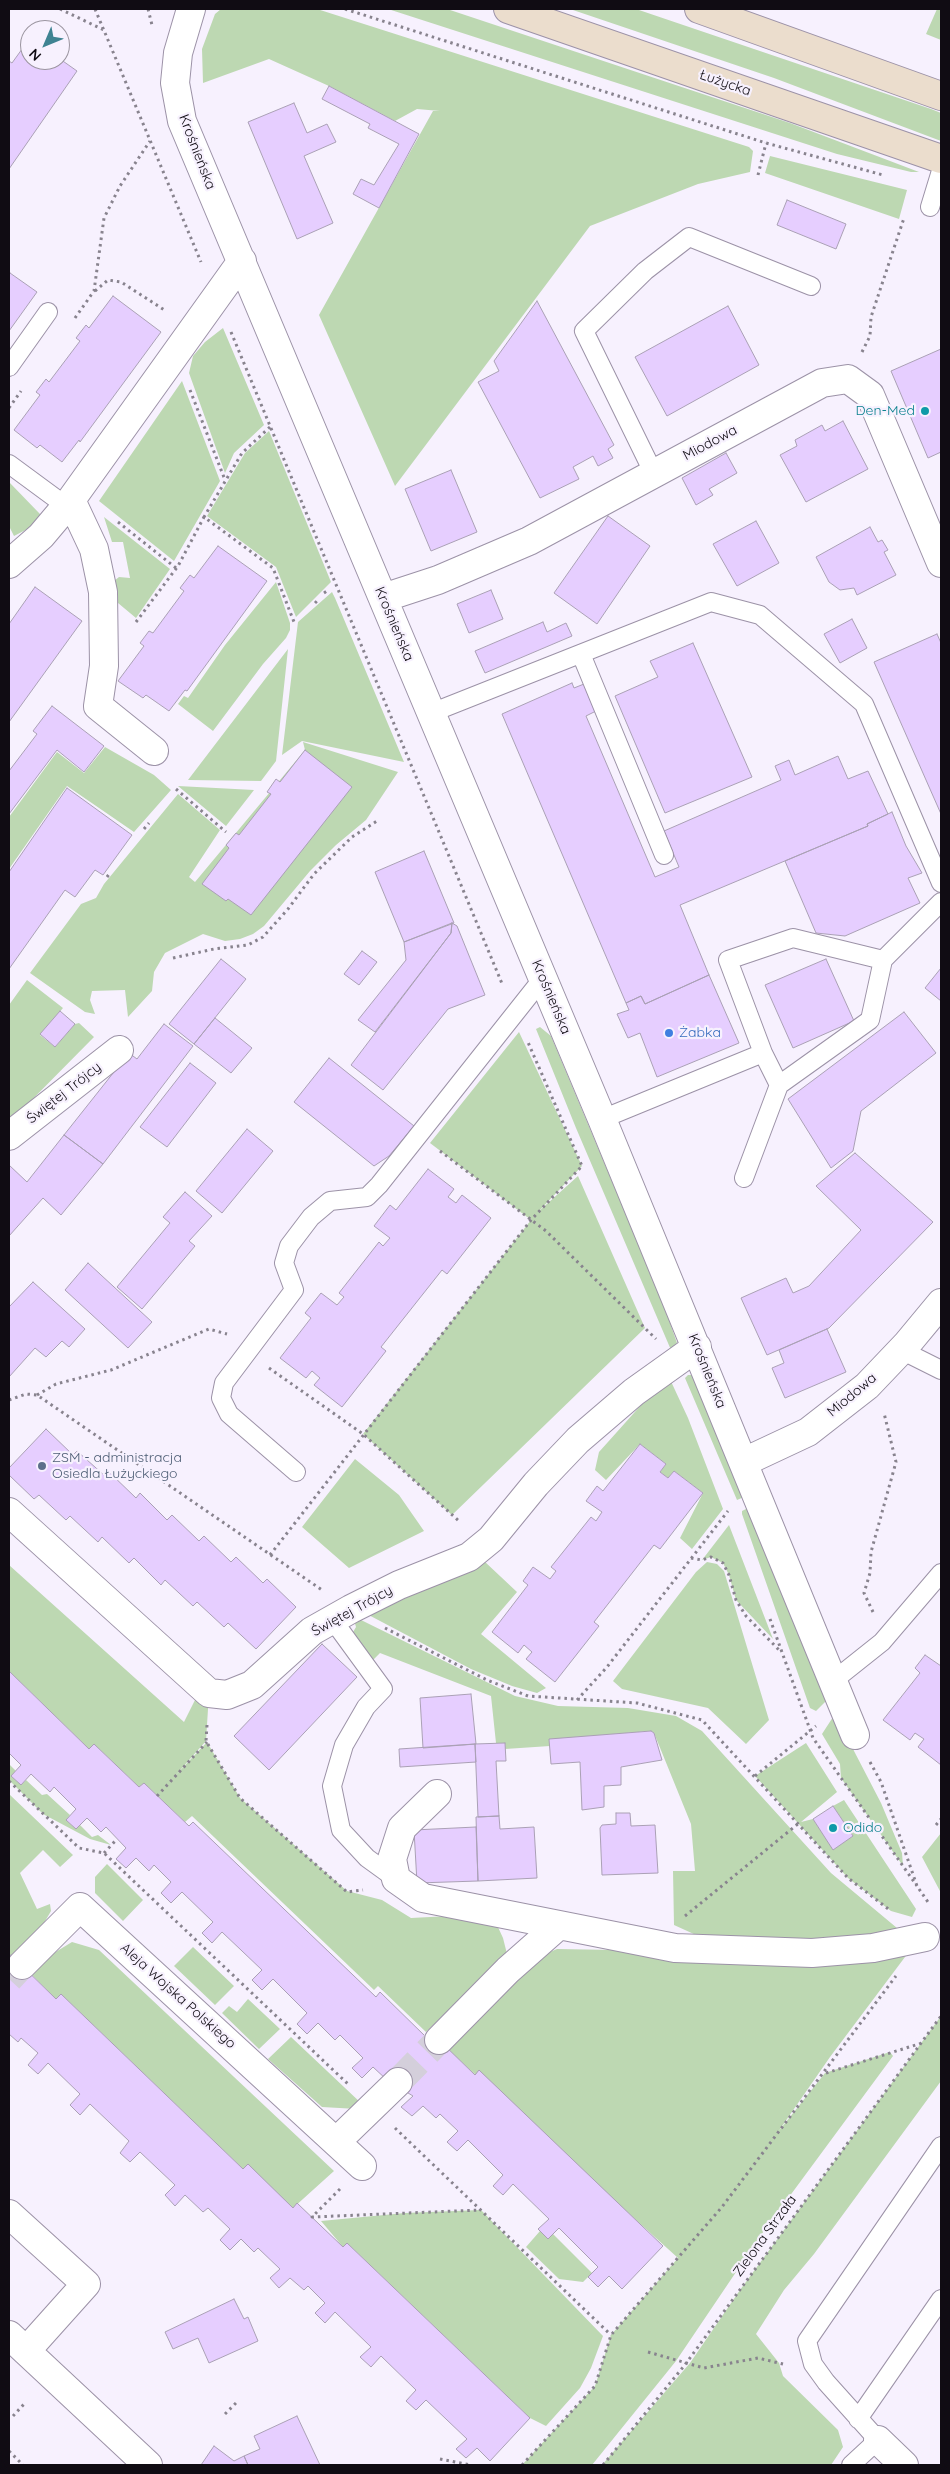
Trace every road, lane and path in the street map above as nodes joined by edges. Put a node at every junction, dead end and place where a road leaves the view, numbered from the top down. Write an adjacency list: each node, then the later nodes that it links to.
1 (60, 9): 7 (path)
2 (95, 9): 7 (path)
3 (191, 9): 18 (street, Krośnieńska)
4 (345, 9): 10 (path)
5 (508, 9): 11 (main road, Łużycka)
6 (699, 9): 8 (main road)
7 (104, 30): 9 (path)
8 (941, 96)
9 (150, 140): 17 (path); 21 (path)
10 (766, 143): 13 (path); 14 (path)
11 (941, 160)
12 (941, 171): 14 (lane)
13 (758, 175)
14 (934, 189): 15 (lane)
15 (930, 207)
16 (906, 212): 26 (path)
17 (104, 218)
18 (242, 261): 21 (street); 38 (street, Krośnieńska)
19 (811, 286): 29 (lane)
20 (94, 291): 23 (path)
21 (216, 298): 23 (street); 27 (path)
22 (48, 312): 25 (lane)
23 (194, 329): 24 (street)
24 (176, 354): 30 (path); 31 (street)
25 (9, 367)
26 (843, 380): 29 (street, Miodowa); 34 (street)
27 (270, 427): 30 (path); 56 (path)
28 (9, 464): 31 (lane)
29 (654, 474): 38 (street, Miodowa)
30 (225, 480): 32 (path)
31 (69, 503): 35 (street); 37 (street)
32 (204, 517): 36 (path); 39 (path)
33 (115, 520): 36 (path)
34 (941, 563)
35 (9, 564)
36 (176, 568): 37 (path)
37 (103, 597): 42 (street)
38 (382, 598): 41 (street, Krośnieńska)
39 (294, 622)
40 (581, 654): 41 (lane); 48 (lane); 51 (lane)
41 (431, 714): 55 (street, Krośnieńska)
42 (154, 751)
43 (176, 789): 47 (path)
44 (377, 822): 53 (path)
45 (149, 823): 46 (path)
46 (144, 829)
47 (226, 832)
48 (664, 855)
49 (110, 873): 50 (path)
50 (107, 877)
51 (941, 883)
52 (941, 902): 54 (lane)
53 (173, 958)
54 (884, 960): 58 (lane); 59 (lane)
55 (543, 978): 56 (lane); 60 (street, Krośnieńska)
56 (515, 1012): 61 (lane); 64 (path)
57 (120, 1050): 62 (street, Świętej Trójcy)
58 (763, 1053): 59 (lane); 60 (lane)
59 (779, 1085): 63 (lane)
60 (602, 1119): 67 (street, Krośnieńska)
61 (419, 1135): 64 (path); 68 (lane)
62 (9, 1136)
63 (744, 1178)
64 (531, 1220): 66 (path); 74 (path)
65 (941, 1303): 69 (street, Miodowa)
66 (661, 1344)
67 (697, 1347): 75 (street, Krośnieńska); 79 (street, Świętej Trójcy)
68 (252, 1348): 72 (path); 74 (path); 76 (lane)
69 (901, 1350): 70 (lane); 71 (street, Miodowa)
70 (941, 1370)
71 (876, 1376): 75 (street, Miodowa); 84 (path)
72 (37, 1395): 73 (path); 80 (path)
73 (9, 1400)
74 (363, 1434): 79 (path); 80 (path)
75 (744, 1462): 87 (street, Krośnieńska)
76 (296, 1472)
77 (729, 1509): 81 (path)
78 (9, 1512): 86 (street)
79 (485, 1544): 83 (street, Świętej Trójcy)
80 (270, 1555): 83 (path)
81 (691, 1558): 85 (path); 88 (path)
82 (941, 1573): 84 (lane)
83 (342, 1614): 86 (street, Świętej Trójcy); 88 (path); 101 (lane)
84 (888, 1636): 87 (lane)
85 (782, 1653)
86 (210, 1692): 91 (path)
87 (837, 1692): 89 (street, Krośnieńska); 92 (path)
88 (577, 1700): 92 (path)
89 (855, 1735): 102 (path)
90 (813, 1738): 102 (path)
91 (207, 1742): 95 (path); 101 (path)
92 (755, 1776): 97 (path)
93 (9, 1781): 100 (path)
94 (437, 1794): 101 (street)
95 (157, 1796)
96 (941, 1819): 98 (path)
97 (799, 1823): 104 (path); 106 (path)
98 (936, 1825)
99 (117, 1839): 100 (path)
100 (104, 1853): 114 (path)
101 (401, 1883): 105 (street)
102 (917, 1886): 103 (path)
103 (932, 1907)
104 (682, 1919)
105 (559, 1925): 106 (street); 110 (street)
106 (925, 1937)
107 (22, 1965): 115 (street, Aleja Wojska Polskiego)
108 (900, 1970): 112 (path)
109 (941, 2016): 111 (path, Zielona Strzała)
110 (439, 2040)
111 (922, 2043): 112 (path); 124 (path, Zielona Strzała)
112 (825, 2073): 121 (path)
113 (398, 2082): 114 (street)
114 (372, 2107): 115 (street); 118 (path)
115 (337, 2141): 117 (street, Aleja Wojska Polskiego)
116 (941, 2146): 130 (lane)
117 (362, 2166): 118 (path)
118 (481, 2210): 121 (path)
119 (9, 2214): 122 (street)
120 (941, 2299): 130 (lane)
121 (611, 2335): 137 (path)
122 (18, 2343): 135 (street)
123 (648, 2352): 124 (path)
124 (687, 2362): 125 (path); 138 (path, Zielona Strzała)
125 (783, 2364)
126 (237, 2402): 128 (path)
127 (25, 2403): 129 (path)
128 (225, 2414)
129 (13, 2416)
130 (858, 2419): 131 (lane)
131 (878, 2440): 139 (lane); 140 (street)
132 (9, 2451): 134 (path)
133 (440, 2459): 136 (path)
134 (23, 2465)
135 (148, 2465)
136 (471, 2465)
137 (522, 2465)
138 (603, 2465)
139 (851, 2465)
140 (904, 2465)

